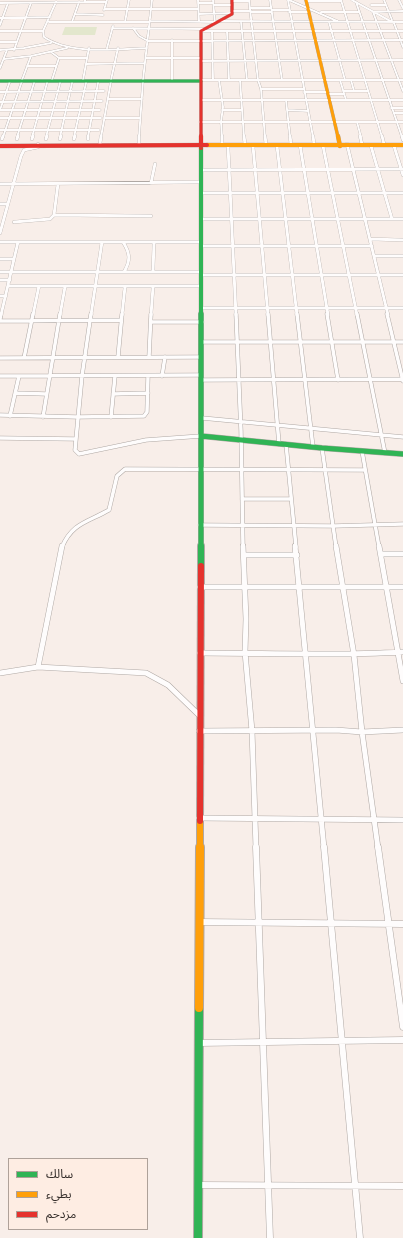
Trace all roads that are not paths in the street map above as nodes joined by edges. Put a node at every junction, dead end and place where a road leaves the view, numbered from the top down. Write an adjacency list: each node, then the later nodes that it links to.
1 (129, 0): 28 (street)
2 (152, 0): 29 (street)
3 (270, 0): 32 (street)
4 (289, 0): 23 (street); 34 (street)
5 (293, 0): 23 (street)
6 (325, 0): 7 (street); 23 (street)
7 (341, 0): 38 (street)
8 (352, 0): 16 (street)
9 (369, 0): 24 (street)
10 (384, 0): 25 (street)
11 (399, 0): 33 (street)
12 (85, 1): 13 (street); 18 (street)
13 (107, 1): 27 (street)
14 (198, 1): 22 (street); 30 (street)
15 (249, 1): 26 (street); 31 (street)
16 (356, 1): 35 (street); 39 (street)
17 (56, 2): 18 (street); 21 (street); 44 (street)
18 (79, 2): 41 (street)
19 (0, 3): 20 (street)
20 (8, 3): 21 (street); 45 (street)
21 (30, 3): 46 (street)
22 (214, 3): 26 (street); 40 (street)
23 (307, 5): 34 (street); 37 (street); 61 (street); 63 (street)
24 (371, 5): 25 (street); 35 (street)
25 (386, 5): 36 (street)
26 (232, 6): 31 (street); 40 (street); 56 (street)
27 (105, 9): 28 (street); 43 (street)
28 (127, 9): 29 (street); 53 (street)
29 (151, 9): 30 (street); 54 (street)
30 (198, 9): 42 (street)
31 (251, 10): 32 (street); 32 (street); 58 (street)
32 (272, 10): 34 (street); 59 (street)
33 (403, 10): 36 (street)
34 (289, 11): 60 (street)
35 (374, 11): 36 (street); 66 (street); 67 (street)
36 (388, 11): 67 (street)
37 (321, 12): 38 (street); 63 (street)
38 (344, 12): 39 (street); 64 (street)
39 (358, 12): 65 (street)
40 (214, 13): 42 (street); 56 (street)
41 (76, 14): 43 (street); 50 (street)
42 (199, 14): 55 (street)
43 (103, 15): 51 (street)
44 (50, 17): 46 (street); 49 (street)
45 (1, 18): 46 (street); 69 (street)
46 (25, 18): 77 (street)
47 (165, 21): 48 (street); 54 (street); 73 (street)
48 (180, 21): 55 (street); 74 (street)
49 (49, 22): 50 (street); 78 (street)
50 (72, 22): 51 (street)
51 (100, 22): 52 (street)
52 (114, 22): 53 (street); 70 (street)
53 (125, 22): 54 (street)
54 (150, 22): 72 (street)
55 (200, 22): 56 (street); 75 (street)
56 (217, 22): 57 (street); 75 (street)
57 (241, 22): 58 (street); 81 (street)
58 (252, 22): 59 (street); 82 (street)
59 (273, 22): 60 (street); 83 (street)
60 (291, 22): 61 (street); 84 (street)
61 (311, 22): 62 (street); 85 (street)
62 (329, 22): 63 (street); 86 (street)
63 (341, 22): 64 (street)
64 (347, 22): 65 (street); 87 (street)
65 (362, 22): 66 (street); 88 (street)
66 (377, 22): 67 (street); 89 (street)
67 (393, 22): 68 (street); 90 (street)
68 (403, 22)
69 (0, 25)
70 (112, 28): 71 (street); 113 (street)
71 (133, 28): 72 (street); 92 (street)
72 (150, 28): 73 (street); 92 (street)
73 (164, 28): 74 (street)
74 (180, 29): 75 (street)
75 (202, 29): 79 (street); 94 (street)
76 (0, 31): 77 (street)
77 (20, 31): 78 (street); 108 (street)
78 (43, 31): 109 (street)
79 (212, 31): 80 (street); 95 (street)
80 (227, 31): 81 (street); 96 (street)
81 (242, 31): 82 (street); 97 (street)
82 (253, 31): 83 (street); 98 (street)
83 (275, 31): 84 (street); 99 (street)
84 (294, 31): 85 (street); 100 (street)
85 (313, 31): 86 (street); 101 (street)
86 (332, 31): 87 (street); 102 (street)
87 (350, 31): 88 (street); 103 (street)
88 (365, 31): 89 (street); 104 (street)
89 (380, 31): 90 (street); 105 (street)
90 (397, 31): 91 (street); 106 (street)
91 (403, 31)
92 (148, 40): 93 (street); 115 (street)
93 (172, 40): 94 (street); 124 (street)
94 (200, 40): 95 (street); 126 (street)
95 (212, 40): 96 (street); 129 (street)
96 (227, 40): 97 (street); 130 (street)
97 (242, 40): 98 (street); 131 (street)
98 (254, 40): 99 (street); 132 (street)
99 (276, 40): 100 (street); 133 (street)
100 (295, 40): 101 (street); 134 (street)
101 (315, 40): 102 (street); 135 (street)
102 (335, 40): 103 (street); 136 (street)
103 (353, 40): 104 (street); 127 (street)
104 (368, 40): 105 (street); 137 (street)
105 (384, 40): 106 (street); 138 (street)
106 (402, 40): 110 (street)
107 (0, 42): 108 (street)
108 (16, 42): 118 (street)
109 (51, 43): 111 (street); 118 (street)
110 (403, 47)
111 (69, 48): 112 (street); 119 (street)
112 (89, 48): 113 (street); 122 (street)
113 (107, 48): 114 (street)
114 (118, 48): 115 (street); 141 (street)
115 (147, 48): 123 (street)
116 (0, 50): 117 (street)
117 (7, 50): 118 (street); 125 (street)
118 (14, 50)
119 (51, 52): 120 (street); 121 (street)
120 (31, 56): 125 (street); 142 (street)
121 (59, 58): 122 (street); 143 (street)
122 (87, 58): 140 (street)
123 (146, 58): 124 (street); 139 (street)
124 (173, 58): 126 (street); 145 (street)
125 (4, 59): 144 (street)
126 (201, 59): 129 (street); 146 (street)
127 (359, 60): 136 (street); 137 (street); 159 (street)
128 (403, 60): 138 (street)
129 (213, 61): 130 (street); 147 (street)
130 (228, 61): 131 (street); 149 (street)
131 (244, 61): 132 (street); 151 (street)
132 (256, 61): 133 (street); 152 (street)
133 (279, 61): 134 (street); 153 (street)
134 (299, 61): 135 (street); 154 (street)
135 (320, 61): 136 (street); 155 (street)
136 (340, 61): 157 (street)
137 (376, 61): 138 (street); 160 (street)
138 (392, 61): 161 (street)
139 (145, 63): 141 (street); 167 (street)
140 (86, 64): 141 (street); 170 (street)
141 (115, 64): 166 (street)
142 (27, 66): 143 (street); 165 (street)
143 (56, 66): 168 (street)
144 (0, 68)
145 (172, 80): 146 (street); 167 (street)
146 (203, 80): 147 (street); 167 (street); 192 (street)
147 (213, 80): 148 (street)
148 (219, 80): 149 (street); 193 (street)
149 (229, 80): 150 (street)
150 (240, 80): 151 (street); 194 (street)
151 (247, 80): 152 (street)
152 (258, 80): 153 (street); 173 (street)
153 (282, 80): 154 (street)
154 (302, 80): 155 (street); 174 (street)
155 (325, 80): 156 (street); 189 (street)
156 (340, 80): 157 (street); 188 (street)
157 (345, 80): 158 (street)
158 (351, 80): 159 (street); 180 (street)
159 (365, 80): 160 (street); 181 (street)
160 (382, 80): 161 (street); 200 (street)
161 (399, 80): 162 (street); 175 (street)
162 (403, 80)
163 (0, 81): 164 (street); 165 (street)
164 (10, 81): 165 (street); 183 (street)
165 (22, 81): 168 (street); 169 (street); 184 (street)
166 (111, 81): 167 (street); 169 (street); 170 (street); 190 (street)
167 (143, 81): 191 (street)
168 (49, 82): 169 (street); 177 (street)
169 (66, 82): 170 (street); 178 (street); 185 (street)
170 (84, 82): 179 (street)
171 (34, 83): 176 (street)
172 (98, 83): 186 (street)
173 (261, 89): 174 (street); 195 (street)
174 (304, 90): 189 (street); 197 (street)
175 (403, 90)
176 (32, 91): 177 (street); 184 (street); 202 (street)
177 (45, 91): 178 (street); 203 (street)
178 (57, 91): 185 (street); 204 (street)
179 (84, 91): 185 (street); 186 (street); 206 (street)
180 (354, 91): 181 (street); 188 (street)
181 (368, 91): 199 (street)
182 (0, 92): 183 (street)
183 (6, 92): 184 (street); 209 (street)
184 (18, 92): 210 (street)
185 (70, 92): 205 (street)
186 (97, 92): 187 (street); 207 (street)
187 (104, 92)
188 (344, 93): 189 (street); 198 (street)
189 (328, 95): 197 (street); 198 (street); 245 (street)
190 (108, 99): 191 (street); 236 (street)
191 (142, 99): 237 (street)
192 (201, 100): 193 (street); 239 (street)
193 (221, 100): 194 (street); 222 (street)
194 (241, 100): 195 (street); 223 (street)
195 (261, 100): 196 (street); 242 (street)
196 (286, 100): 197 (street); 224 (street)
197 (306, 100): 225 (street)
198 (346, 100): 199 (street)
199 (370, 100): 200 (street); 247 (street)
200 (389, 100): 201 (street); 211 (street)
201 (403, 100)
202 (29, 101): 203 (street); 210 (street); 215 (street)
203 (42, 101): 204 (street); 216 (street)
204 (55, 101): 205 (street); 217 (street)
205 (68, 101): 206 (street); 218 (street)
206 (82, 101): 207 (street); 219 (street)
207 (95, 101): 208 (street); 220 (street)
208 (102, 101)
209 (1, 102): 210 (street); 213 (street)
210 (15, 102): 214 (street)
211 (392, 108): 212 (street); 226 (street)
212 (403, 108)
213 (0, 110): 214 (street)
214 (12, 110): 215 (street); 229 (street)
215 (26, 110): 216 (street); 230 (street)
216 (40, 110): 217 (street); 238 (street)
217 (53, 110): 218 (street); 231 (street)
218 (67, 110): 219 (street); 232 (street)
219 (80, 110): 220 (street); 233 (street)
220 (93, 110): 221 (street); 234 (street)
221 (100, 110)
222 (222, 110): 223 (street); 240 (street)
223 (241, 110): 241 (street)
224 (287, 110): 225 (street); 243 (street)
225 (308, 111): 244 (street)
226 (394, 113): 227 (street); 248 (street)
227 (403, 113)
228 (0, 118): 229 (street)
229 (9, 118): 230 (street); 252 (street)
230 (24, 118): 238 (street); 253 (street)
231 (51, 118): 232 (street); 238 (street); 254 (street)
232 (64, 118): 233 (street); 255 (street)
233 (78, 118): 234 (street); 256 (street)
234 (92, 118): 235 (street); 257 (street)
235 (100, 118)
236 (104, 118): 237 (street); 267 (street)
237 (140, 118): 268 (street)
238 (38, 119): 250 (street)
239 (200, 122): 240 (street); 276 (street)
240 (221, 122): 241 (street); 277 (street)
241 (242, 122): 242 (street); 269 (street)
242 (263, 122): 243 (street); 270 (street)
243 (289, 122): 244 (street); 271 (street)
244 (310, 122): 245 (street); 272 (street)
245 (335, 122): 246 (street); 279 (street)
246 (357, 122): 247 (street); 273 (street)
247 (378, 122): 248 (street); 274 (street)
248 (396, 122): 249 (street); 265 (street)
249 (403, 122)
250 (35, 129): 253 (street); 254 (street); 260 (street)
251 (0, 130): 252 (street)
252 (6, 130): 253 (street); 266 (street)
253 (20, 130): 259 (street)
254 (48, 130): 255 (street); 261 (street)
255 (63, 130): 256 (street); 262 (street)
256 (76, 130): 257 (street); 263 (street)
257 (90, 130): 258 (street); 264 (street)
258 (99, 130)
259 (17, 139)
260 (32, 139)
261 (46, 139)
262 (60, 139)
263 (74, 139)
264 (88, 139)
265 (403, 140)
266 (1, 144): 275 (street)
267 (100, 144): 268 (street); 275 (street)
268 (139, 144): 276 (street)
269 (245, 144): 270 (street); 277 (street)
270 (266, 144): 271 (street)
271 (291, 144): 272 (street)
272 (314, 144): 279 (street)
273 (362, 144): 274 (street); 279 (street)
274 (384, 144): 280 (street)
275 (38, 145): 276 (street); 300 (street)
276 (201, 145): 277 (street); 289 (street)
277 (225, 145): 281 (street); 290 (street)
278 (300, 145): 282 (street); 283 (street); 293 (street)
279 (344, 145): 283 (street); 284 (street); 295 (street)
280 (403, 145): 285 (street)
281 (253, 146): 282 (street); 291 (street)
282 (277, 146): 292 (street)
283 (323, 146): 294 (street)
284 (371, 146): 285 (street); 287 (street)
285 (394, 146): 288 (street)
286 (155, 164): 298 (street)
287 (378, 169): 288 (street); 295 (street); 309 (street)
288 (402, 169): 296 (street)
289 (201, 170): 290 (street); 297 (street)
290 (229, 170): 291 (street); 303 (street)
291 (255, 170): 292 (street); 304 (street)
292 (279, 170): 293 (street); 305 (street)
293 (303, 170): 294 (street); 306 (street)
294 (328, 170): 295 (street); 307 (street)
295 (353, 170): 308 (street)
296 (403, 176)
297 (201, 182): 298 (street); 302 (street)
298 (151, 183): 301 (street)
299 (0, 184): 300 (street)
300 (13, 184): 301 (street); 312 (street)
301 (58, 184): 313 (street)
302 (201, 193): 303 (street); 315 (street)
303 (230, 193): 304 (street); 322 (street)
304 (257, 193): 305 (street); 316 (street)
305 (282, 193): 306 (street); 317 (street)
306 (308, 193): 307 (street); 318 (street)
307 (333, 193): 308 (street); 319 (street)
308 (360, 193): 309 (street); 320 (street)
309 (385, 193): 310 (street); 321 (street)
310 (403, 193)
311 (0, 204): 312 (street)
312 (8, 204): 325 (street)
313 (54, 215): 314 (street); 324 (street)
314 (151, 216)
315 (201, 219): 322 (street); 334 (street)
316 (260, 219): 317 (street); 322 (street); 336 (street)
317 (285, 219): 318 (street); 337 (street)
318 (312, 219): 319 (street); 338 (street)
319 (338, 219): 320 (street); 339 (street)
320 (365, 219): 321 (street); 327 (street)
321 (392, 219): 323 (street)
322 (231, 220): 335 (street)
323 (403, 220)
324 (14, 222)
325 (1, 226): 326 (street)
326 (0, 233)
327 (370, 239): 328 (street); 340 (street)
328 (403, 240)
329 (0, 242): 330 (street)
330 (18, 242): 331 (street); 344 (street)
331 (102, 242): 332 (street); 347 (street)
332 (123, 242): 333 (street); 348 (street)
333 (154, 242): 334 (street); 349 (street)
334 (201, 244): 335 (street); 350 (street)
335 (233, 246): 336 (street); 353 (street)
336 (262, 246): 337 (street); 354 (street)
337 (289, 246): 338 (street); 355 (street)
338 (317, 246): 339 (street); 356 (street)
339 (344, 246): 340 (street); 357 (street)
340 (372, 246): 341 (street)
341 (374, 256): 342 (street); 351 (street)
342 (403, 256)
343 (0, 259): 344 (street)
344 (14, 259): 346 (street)
345 (0, 272): 346 (street)
346 (12, 272): 347 (street); 359 (street)
347 (98, 272): 348 (street); 364 (street)
348 (124, 272): 349 (street)
349 (153, 272): 350 (street)
350 (201, 274): 353 (street); 363 (street)
351 (378, 275): 352 (street); 357 (street); 375 (street)
352 (403, 275)
353 (234, 276): 354 (street); 370 (street)
354 (264, 276): 355 (street); 371 (street)
355 (293, 276): 356 (street); 372 (street)
356 (322, 276): 357 (street); 373 (street)
357 (350, 276): 374 (street)
358 (0, 280): 359 (street)
359 (10, 280): 360 (street)
360 (9, 286): 361 (street); 368 (street)
361 (39, 286): 362 (street); 381 (street)
362 (66, 286): 364 (street); 378 (street)
363 (201, 286): 366 (street); 369 (street)
364 (96, 287): 365 (street); 379 (street)
365 (125, 287): 366 (street); 380 (street)
366 (154, 287): 382 (street)
367 (0, 296): 368 (street)
368 (6, 296): 377 (street)
369 (201, 308): 370 (street); 383 (street)
370 (236, 308): 371 (street); 385 (street)
371 (266, 308): 372 (street); 386 (street)
372 (297, 308): 373 (street); 387 (street)
373 (326, 308): 374 (street); 388 (street)
374 (356, 308): 375 (street); 389 (street)
375 (386, 308): 376 (street); 390 (street)
376 (403, 308)
377 (0, 320): 381 (street)
378 (59, 320): 379 (street); 381 (street); 399 (street)
379 (91, 320): 380 (street); 392 (street)
380 (121, 320): 393 (street)
381 (32, 321): 398 (street)
382 (151, 322): 383 (street); 394 (street)
383 (202, 322): 384 (street)
384 (202, 342): 385 (street); 396 (street)
385 (237, 342): 386 (street); 408 (street)
386 (269, 342): 387 (street); 409 (street)
387 (301, 342): 388 (street); 410 (street)
388 (332, 342): 389 (street); 411 (street)
389 (363, 342): 390 (street); 412 (street)
390 (394, 342): 391 (street); 413 (street)
391 (403, 342)
392 (86, 357): 393 (street); 399 (street); 403 (street)
393 (118, 357): 394 (street)
394 (149, 357): 395 (street)
395 (165, 357): 396 (street); 406 (street)
396 (201, 357): 407 (street)
397 (0, 358): 398 (street)
398 (24, 358): 399 (street)
399 (52, 358): 402 (street)
400 (0, 376): 401 (street)
401 (19, 376): 402 (street); 414 (street)
402 (49, 376): 403 (street); 416 (street)
403 (82, 376): 404 (street); 421 (street)
404 (115, 376): 405 (street); 417 (street)
405 (148, 376): 406 (street); 415 (street)
406 (162, 376): 407 (street)
407 (202, 378): 408 (street); 423 (street)
408 (239, 380): 409 (street); 424 (street)
409 (273, 380): 410 (street); 425 (street)
410 (306, 380): 411 (street); 426 (street)
411 (338, 380): 412 (street)
412 (370, 380): 413 (street); 428 (street)
413 (403, 380)
414 (15, 393): 416 (street); 419 (street)
415 (148, 393): 417 (street); 422 (street)
416 (46, 394): 420 (street)
417 (113, 394): 422 (street)
418 (0, 415): 419 (street)
419 (10, 416): 420 (street)
420 (43, 417): 421 (street)
421 (77, 417): 422 (street); 431 (street)
422 (111, 417)
423 (202, 418): 424 (street); 427 (street)
424 (241, 423): 425 (street); 432 (street)
425 (277, 426): 426 (street); 433 (street)
426 (312, 429): 428 (street); 435 (street)
427 (201, 436): 431 (street); 432 (street); 440 (street)
428 (381, 436): 429 (street); 438 (street)
429 (403, 437)
430 (0, 438): 431 (street)
431 (75, 439)
432 (241, 440): 433 (street); 441 (street)
433 (279, 444): 434 (street)
434 (286, 444): 435 (street); 442 (street)
435 (313, 447): 436 (street)
436 (322, 448): 437 (street); 444 (street)
437 (362, 451): 438 (street); 443 (street)
438 (385, 453): 439 (street)
439 (403, 454)
440 (201, 470): 441 (street); 449 (street); 468 (street)
441 (241, 470): 442 (street); 445 (street)
442 (289, 470): 444 (street); 446 (street)
443 (365, 470): 444 (street); 447 (street)
444 (326, 471): 452 (street)
445 (242, 499): 446 (street); 450 (street)
446 (291, 499): 451 (street)
447 (376, 524): 448 (street); 452 (street); 453 (street)
448 (403, 524)
449 (200, 525): 450 (street); 458 (street)
450 (242, 525): 451 (street); 455 (street)
451 (294, 525): 452 (street); 456 (street)
452 (334, 526): 462 (street)
453 (380, 554): 454 (street); 460 (street)
454 (403, 554)
455 (244, 555): 456 (street); 459 (street)
456 (297, 555): 457 (street)
457 (300, 586): 459 (street); 462 (street); 466 (street)
458 (200, 587): 459 (street); 465 (street)
459 (246, 587): 463 (street)
460 (386, 587): 461 (street); 462 (street); 464 (street)
461 (403, 587)
462 (342, 588): 467 (street)
463 (246, 652): 465 (street); 466 (street); 475 (street)
464 (400, 652): 467 (street); 470 (street)
465 (200, 653): 471 (street)
466 (306, 653): 467 (street); 472 (street)
467 (354, 655): 476 (street)
468 (38, 667): 469 (street); 471 (street)
469 (0, 673)
470 (403, 680)
471 (199, 715): 474 (street)
472 (312, 730): 475 (street); 476 (street); 478 (street)
473 (403, 730): 476 (street)
474 (199, 731): 475 (street); 477 (street)
475 (252, 731): 479 (street)
476 (362, 732): 481 (street)
477 (199, 818): 479 (street); 482 (street)
478 (321, 819): 479 (street); 481 (street); 484 (street)
479 (255, 820): 483 (street)
480 (403, 820): 481 (street)
481 (374, 821): 486 (street)
482 (199, 922): 483 (street); 490 (street)
483 (259, 922): 484 (street); 491 (street)
484 (330, 923): 486 (street); 489 (street)
485 (403, 924): 486 (street)
486 (389, 925): 487 (street)
487 (403, 1027)
488 (403, 1040): 489 (street)
489 (342, 1041): 491 (street); 494 (street)
490 (198, 1043): 491 (street); 492 (street)
491 (264, 1043): 493 (street)
492 (198, 1185): 493 (street); 496 (street)
493 (268, 1186): 494 (street); 497 (street)
494 (355, 1186): 495 (street); 498 (street)
495 (403, 1186)
496 (198, 1238)
497 (270, 1238)
498 (360, 1238)

